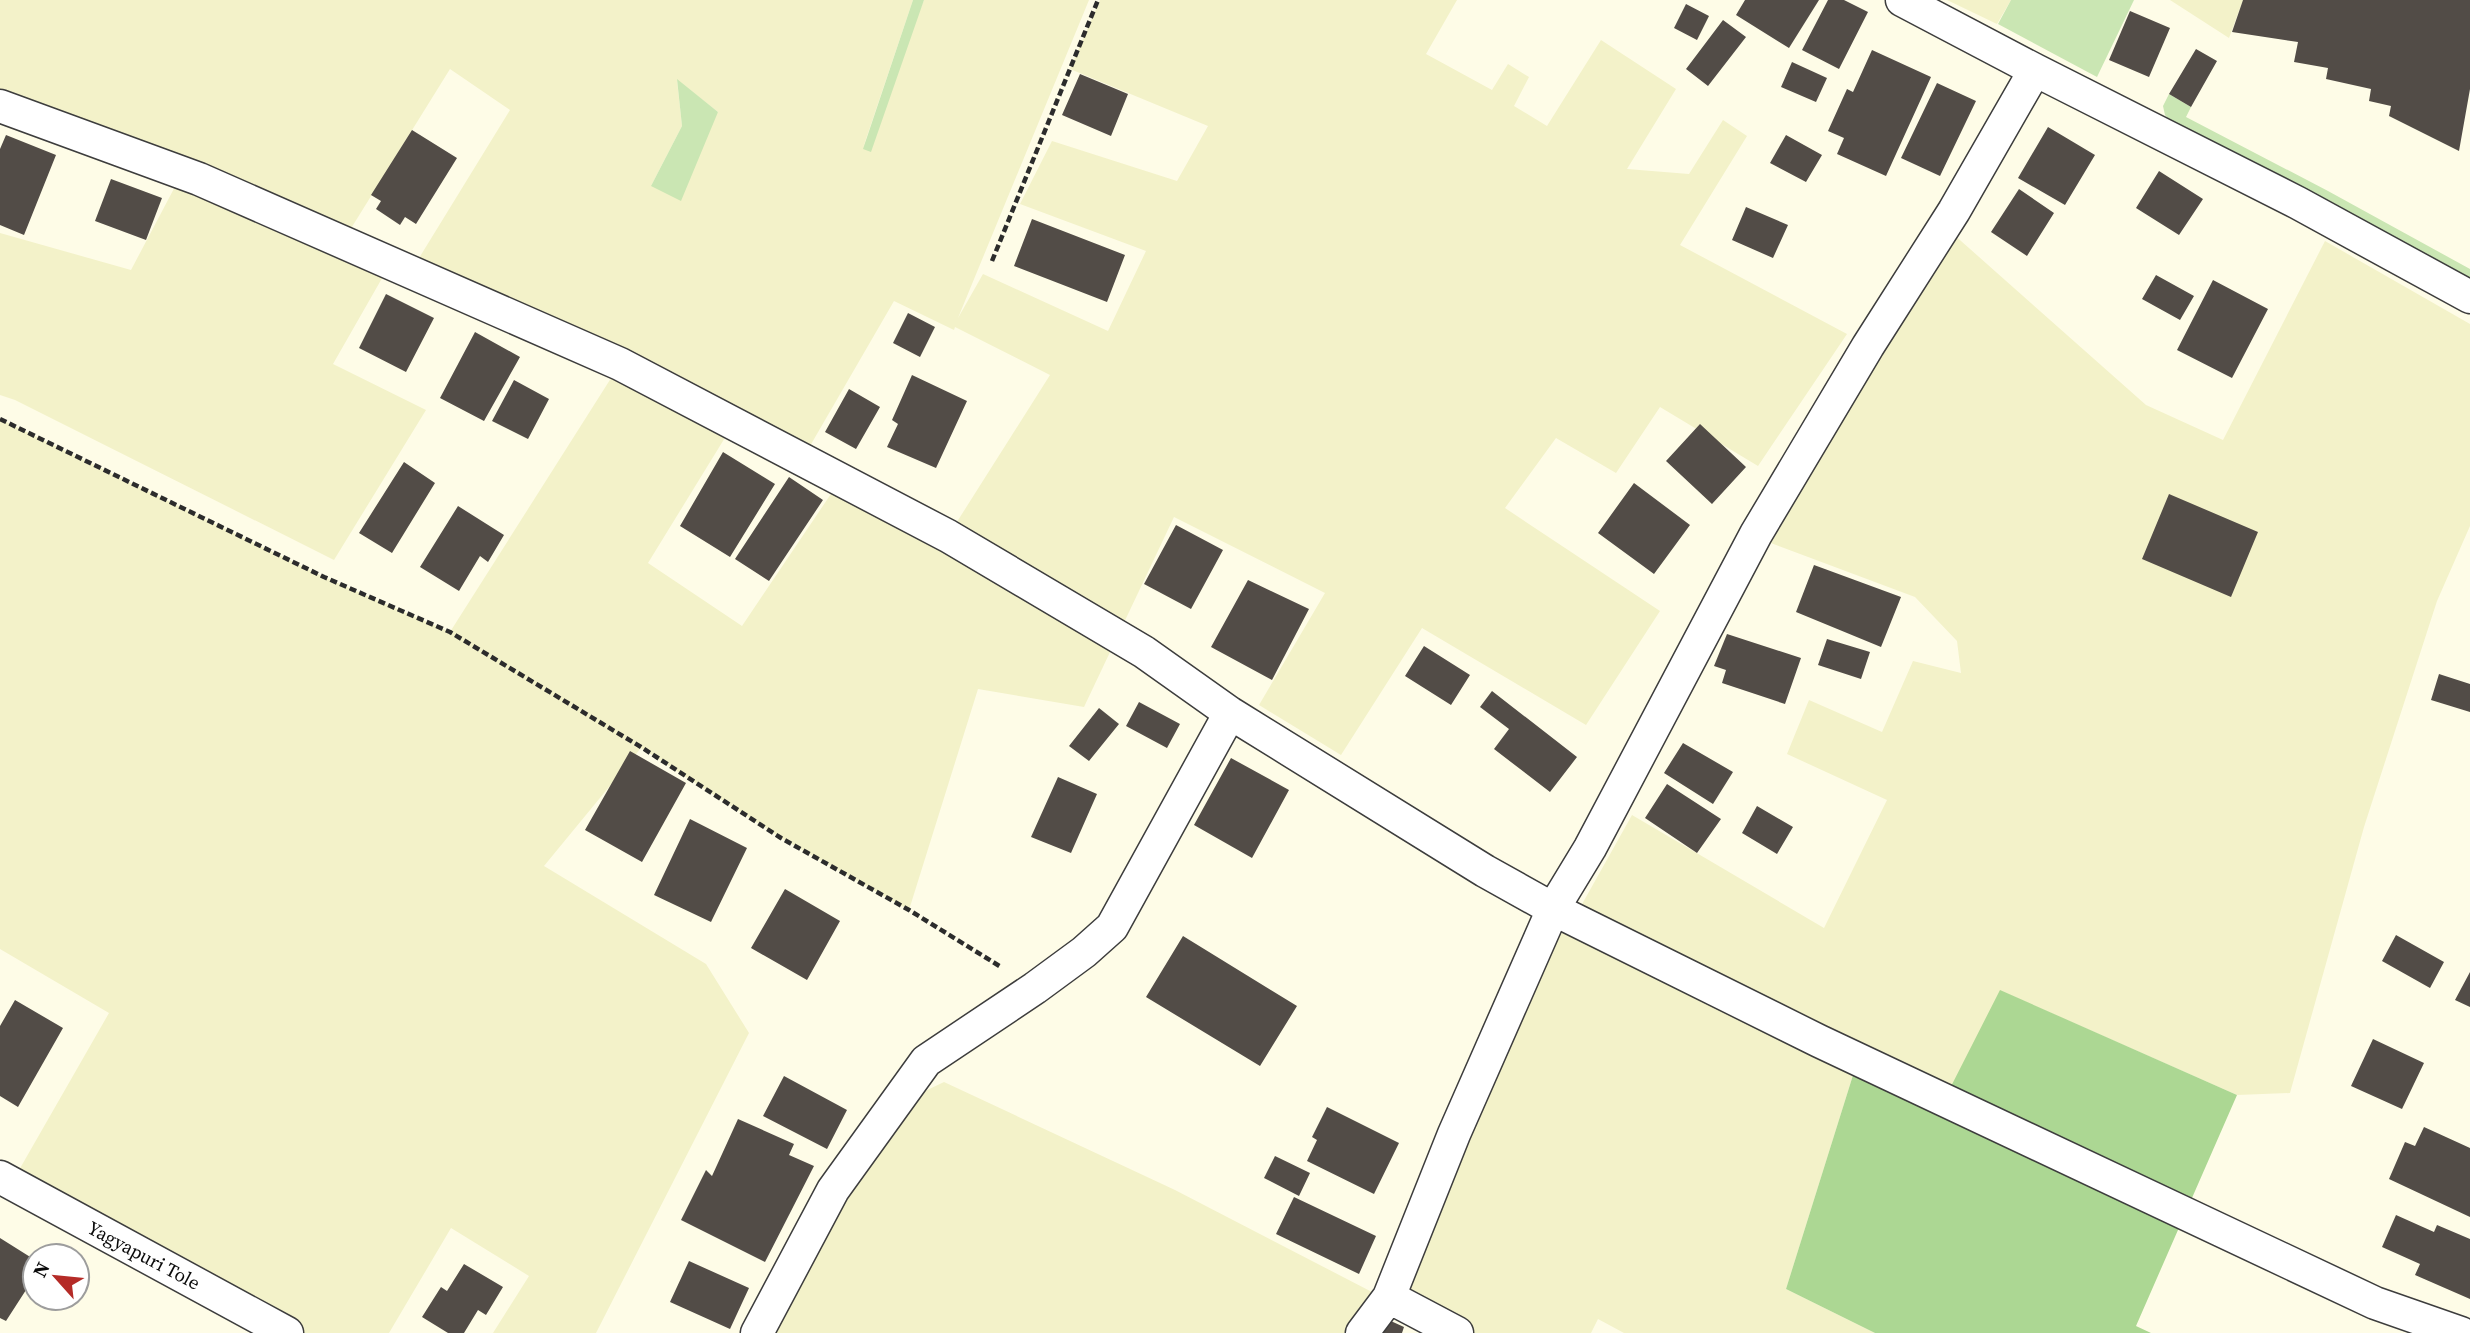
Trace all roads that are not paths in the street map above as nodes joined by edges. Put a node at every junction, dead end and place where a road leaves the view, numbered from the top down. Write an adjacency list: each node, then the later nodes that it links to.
1 (1902, 0): 2 (street)
2 (2035, 70): 4 (street); 6 (street)
3 (0, 106): 5 (street)
4 (2470, 297)
5 (1230, 713): 6 (street); 10 (street)
6 (1553, 909): 8 (street); 13 (street)
7 (0, 1177): 9 (street, Yagyapuri Tole)
8 (1389, 1297): 11 (street); 12 (street)
9 (287, 1333)
10 (757, 1333)
11 (1362, 1333)
12 (1457, 1333)
13 (2461, 1333)

